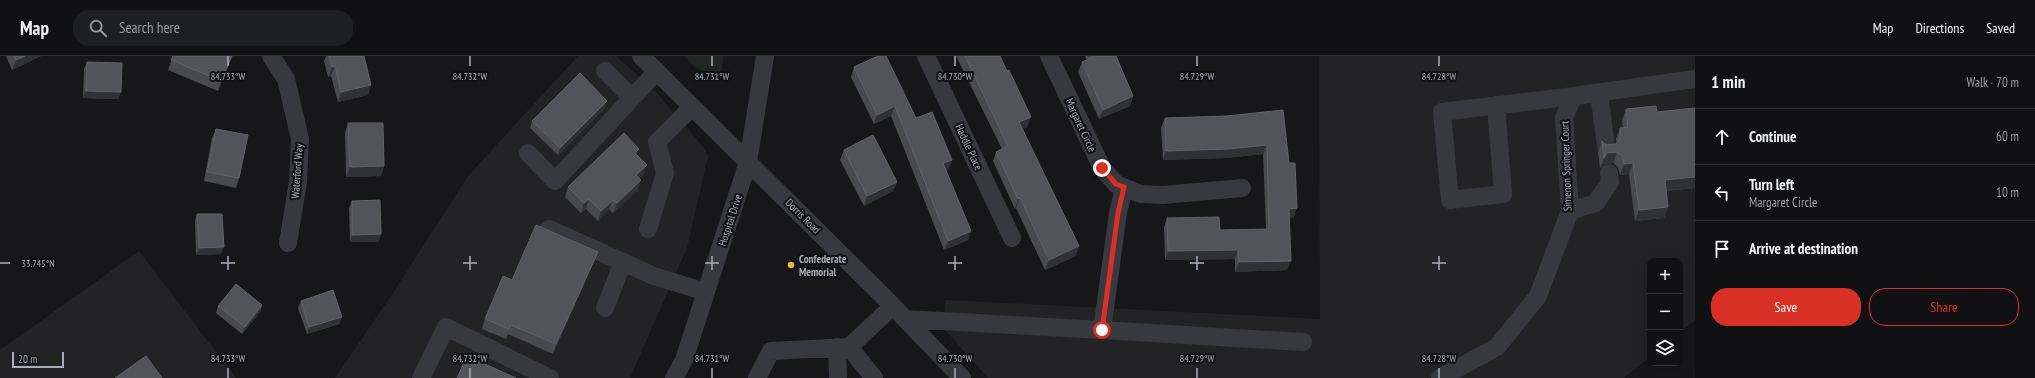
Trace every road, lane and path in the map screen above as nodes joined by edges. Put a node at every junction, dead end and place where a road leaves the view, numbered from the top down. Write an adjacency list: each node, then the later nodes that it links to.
1 (271, 56): 24 (street, Waterford Way)
2 (641, 56): 7 (street, Dorris Road)
3 (765, 56): 16 (street, Hospital Drive)
4 (926, 56): 23 (street, Haddle Place)
5 (1049, 56): 18 (street, Margaret Circle)
6 (605, 71): 11 (street)
7 (657, 71): 11 (street); 13 (street, Dorris Road)
8 (1695, 79): 9 (street)
9 (1599, 93): 10 (street); 14 (street)
10 (1574, 96): 12 (street); 20 (street, Simenon Springer Court)
11 (632, 98): 15 (street)
12 (1496, 105): 12 (street)
13 (692, 107): 16 (street, Dorris Road); 22 (street)
14 (1606, 146)
15 (528, 153)
16 (748, 162): 26 (street, Hospital Drive); 28 (street, Dorris Road)
17 (1609, 173): 20 (street)
18 (1124, 187): 19 (street, Margaret Circle); 29 (street)
19 (1242, 188)
20 (1570, 211): 39 (street, Simenon Springer Court)
21 (549, 229): 25 (street)
22 (648, 229)
23 (1012, 238)
24 (288, 243)
25 (623, 262): 26 (street); 27 (street)
26 (706, 292): 34 (street, Hospital Drive)
27 (605, 308)
28 (899, 313): 29 (street); 31 (street); 38 (street, Dorris Road)
29 (1102, 330): 30 (street)
30 (1303, 342)
31 (843, 347): 35 (street); 36 (street); 37 (street)
32 (421, 378): 33 (street)
33 (550, 378)
34 (674, 378)
35 (757, 378)
36 (838, 378)
37 (874, 378)
38 (962, 378)
39 (1440, 378)

